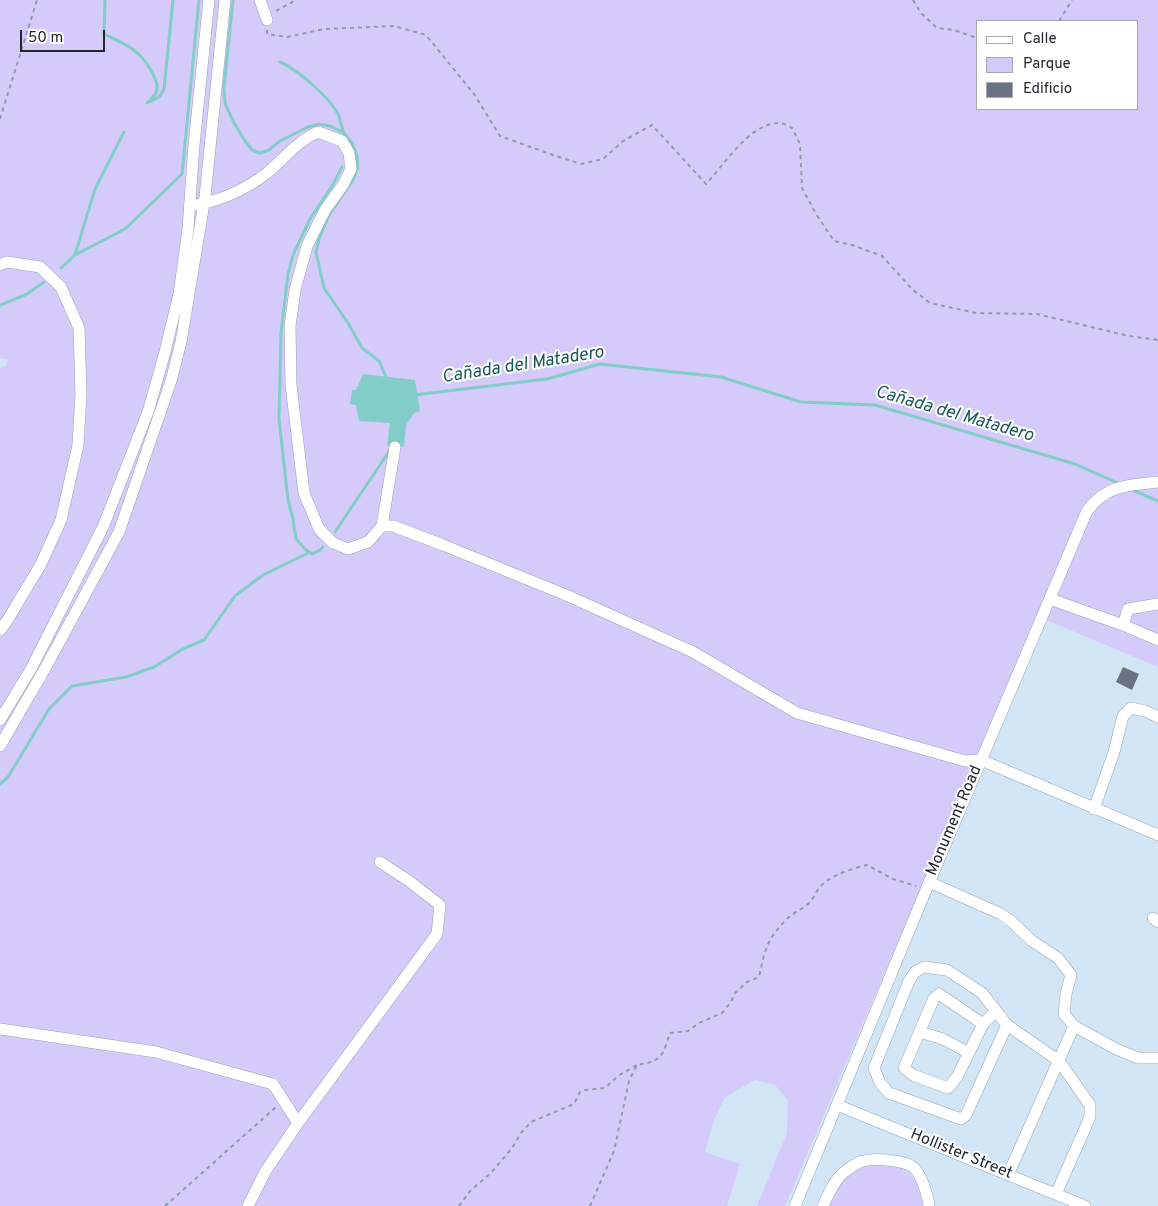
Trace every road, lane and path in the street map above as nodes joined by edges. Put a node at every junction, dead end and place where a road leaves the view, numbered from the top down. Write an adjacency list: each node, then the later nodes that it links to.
1 (37, 0): 11 (path)
2 (209, 0): 13 (street)
3 (225, 0): 12 (street)
4 (260, 0): 8 (street)
5 (296, 0): 8 (path)
6 (913, 0): 10 (path)
7 (1072, 0): 9 (path)
8 (267, 20): 15 (path)
9 (1060, 20)
10 (976, 38)
11 (0, 119)
12 (204, 204): 13 (street); 18 (street); 26 (street)
13 (189, 206): 25 (street)
14 (0, 265): 22 (street)
15 (1158, 340)
16 (396, 447): 18 (street)
17 (1158, 482): 19 (street, Monument Road)
18 (382, 526): 27 (street)
19 (1050, 599): 21 (street); 27 (street, Monument Road)
20 (1158, 604): 21 (street)
21 (1123, 625): 23 (street)
22 (0, 630)
23 (1158, 640)
24 (1158, 717): 28 (street)
25 (0, 720)
26 (0, 746)
27 (981, 760): 28 (street); 31 (street, Monument Road)
28 (1094, 809): 29 (street)
29 (1158, 835)
30 (380, 862): 44 (street)
31 (928, 886): 35 (street); 41 (path); 43 (street, Monument Road)
32 (996, 1012): 33 (street); 34 (street); 34 (street)
33 (983, 1024): 37 (street); 38 (street)
34 (1007, 1025): 40 (street)
35 (1074, 1026): 39 (street); 40 (street)
36 (0, 1028): 42 (street)
37 (920, 1032): 38 (street); 38 (street)
38 (969, 1053)
39 (1158, 1058)
40 (1059, 1061): 45 (street); 46 (street)
41 (637, 1065): 49 (path); 50 (path)
42 (283, 1100): 44 (street); 47 (path)
43 (837, 1105): 45 (street, Hollister Street); 51 (street, Monument Road)
44 (298, 1123): 48 (street)
45 (1008, 1175): 46 (street, Hollister Street)
46 (1056, 1194): 54 (street, Hollister Street)
47 (165, 1206)
48 (248, 1206)
49 (459, 1206)
50 (590, 1206)
51 (795, 1206)
52 (823, 1206): 53 (street)
53 (929, 1206)
54 (1085, 1206)

